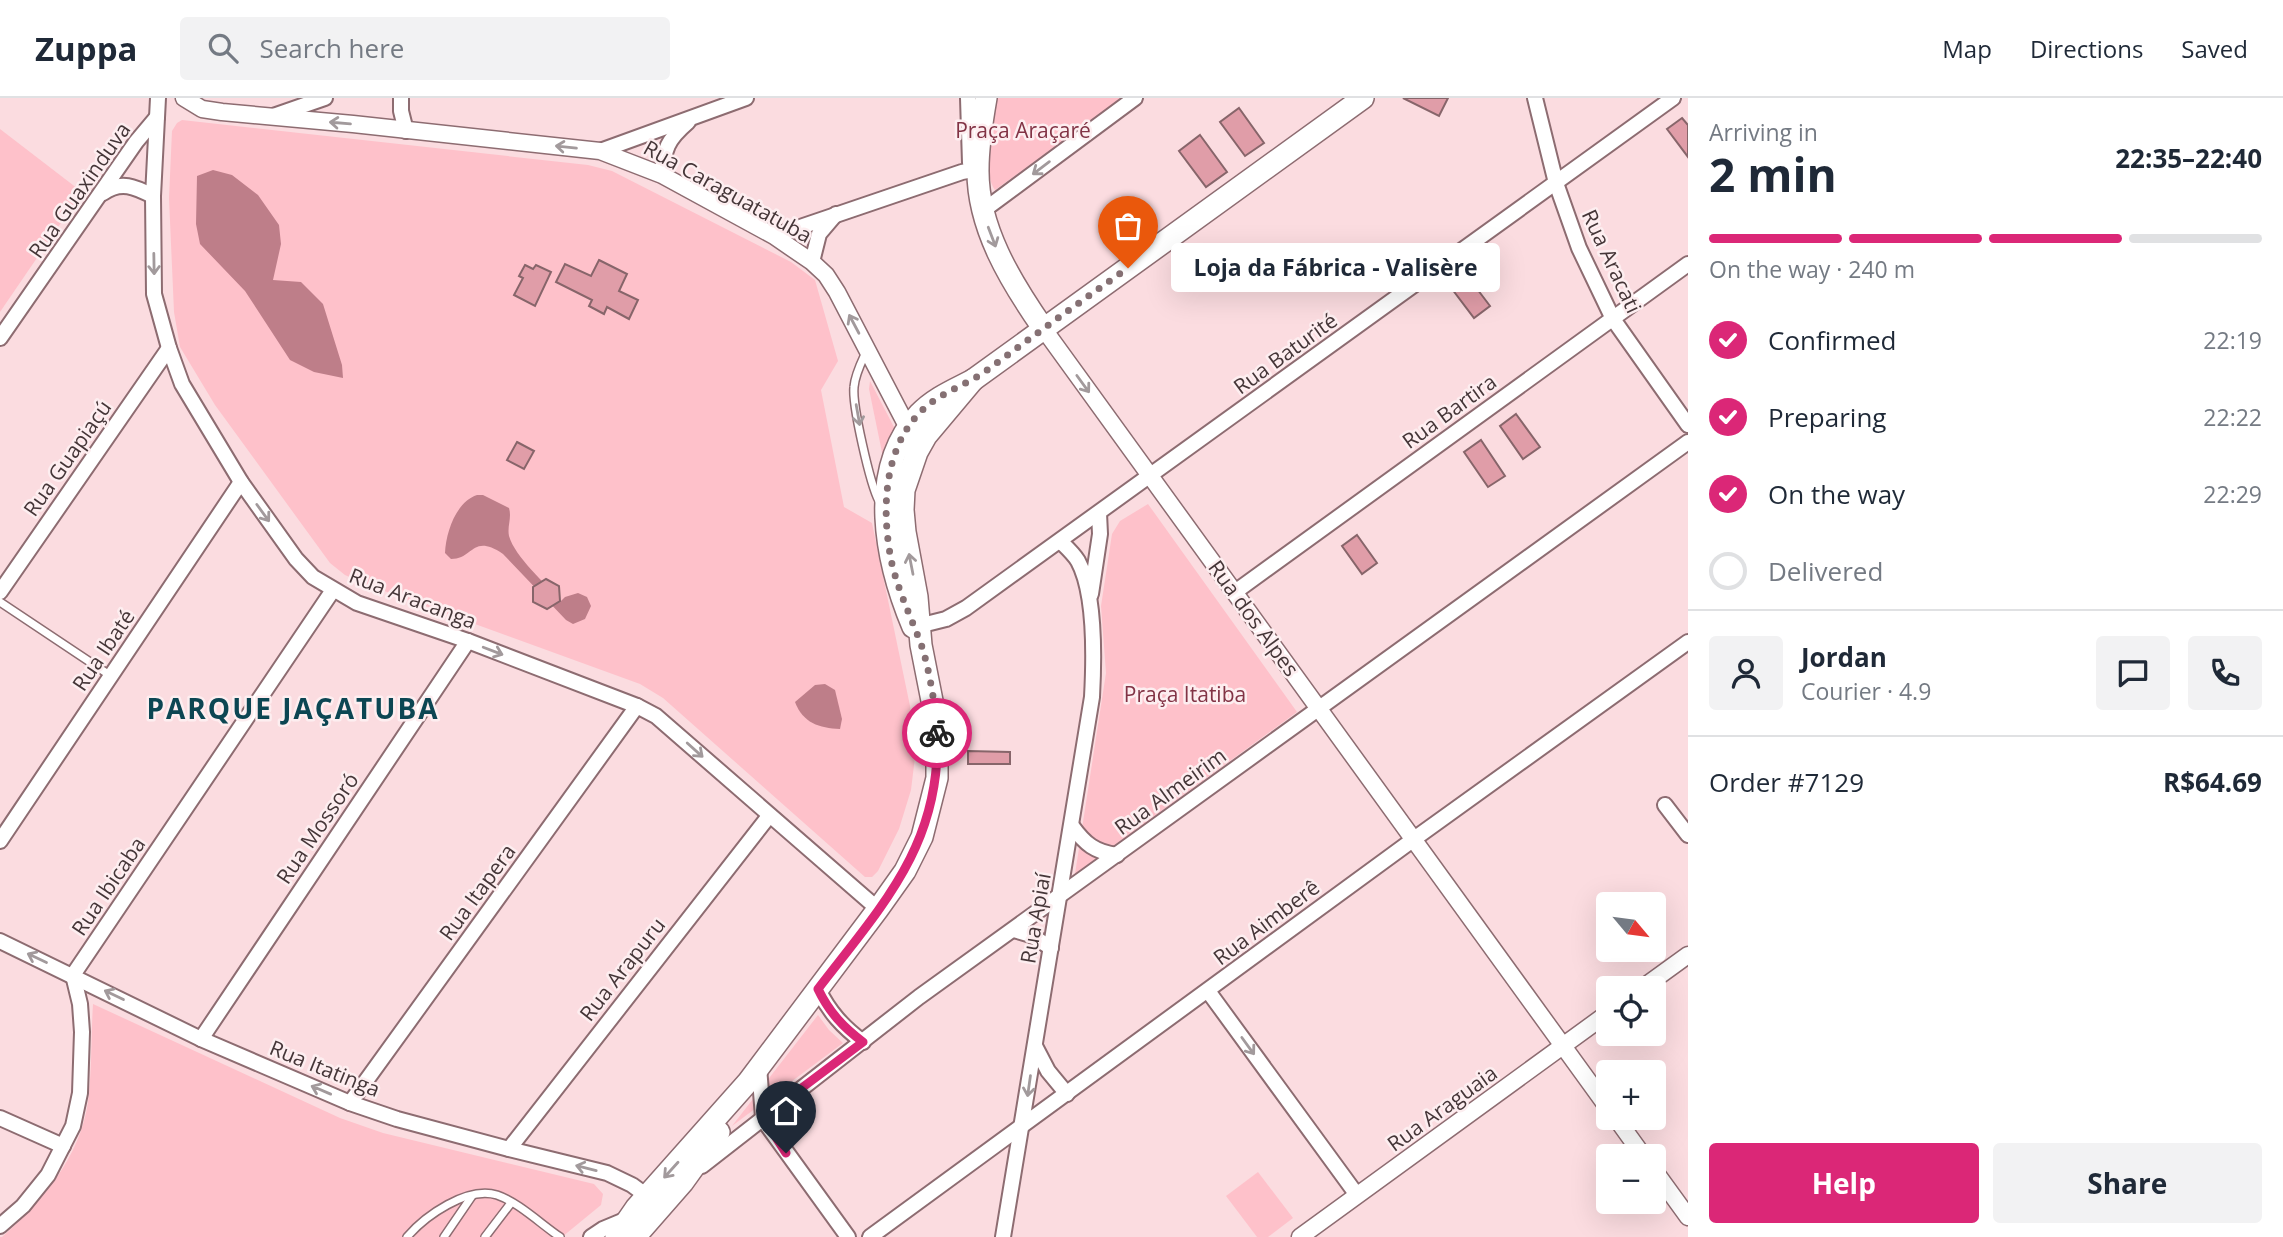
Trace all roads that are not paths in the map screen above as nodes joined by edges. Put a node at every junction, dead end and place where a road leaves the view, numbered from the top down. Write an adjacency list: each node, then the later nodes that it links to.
1 (158, 98): 15 (street, Rua Guaxinduva)
2 (184, 98): 14 (street, Rua Caraguatatuba)
3 (325, 98): 14 (street)
4 (401, 98): 16 (street)
5 (746, 98): 13 (street)
6 (968, 98): 19 (street, Rua dos Alpes)
7 (986, 98): 19 (main road, Rua dos Alpes)
8 (1135, 98): 24 (street, one-way to 24)
9 (1343, 98): 17 (main road)
10 (1363, 98): 17 (main road)
11 (1535, 98): 21 (street, Rua Aracati)
12 (1672, 98): 21 (street, Rua Baturité)
13 (696, 115): 18 (street); 20 (street)
14 (271, 116): 16 (street, Rua Caraguatatuba, one-way to 14)
15 (157, 117): 22 (street, Rua Guaxinduva); 23 (street, Rua Aracanga)
16 (406, 131): 18 (street, Rua Caraguatatuba, one-way to 16)
17 (1308, 139): 30 (main road)
18 (600, 151): 20 (street, Rua Caraguatatuba)
19 (974, 170): 24 (main road, Rua dos Alpes); 25 (street)
20 (662, 176): 26 (street, Rua Caraguatatuba)
21 (1556, 183): 29 (street, Rua Aracati); 38 (street, Rua Baturité)
22 (101, 194): 23 (street); 31 (street, Rua Guaxinduva)
23 (153, 196): 32 (street, Rua Aracanga, one-way to 32)
24 (984, 210): 30 (main road, Rua dos Alpes, one-way to 30)
25 (837, 214): 26 (street); 27 (street)
26 (774, 236): 27 (street, Rua Caraguatatuba)
27 (812, 262): 33 (street, Rua Caraguatatuba, one-way to 27)
28 (1688, 264): 29 (street, Rua Bartira)
29 (1613, 319): 35 (street, Rua Aracati); 46 (street, Rua Bartira)
30 (1043, 328): 34 (main road); 38 (street, Rua dos Alpes, one-way to 38)
31 (0, 338)
32 (169, 348): 39 (street, Rua Aracanga); 45 (street, Rua Guapiaçú)
33 (867, 349): 36 (street, Rua Caraguatatuba); 41 (lane, one-way to 41)
34 (973, 380): 36 (main road); 40 (main road)
35 (1688, 425)
36 (908, 428): 40 (main road); 41 (main road)
37 (1688, 442): 54 (street, Rua Almeirim)
38 (1150, 476): 42 (street, Rua Baturité); 46 (street, Rua dos Alpes)
39 (241, 482): 44 (street, Rua Aracanga, one-way to 44); 52 (street, Rua Ibaté)
40 (904, 490): 49 (main road, one-way to 40)
41 (885, 512): 49 (main road)
42 (1099, 513): 43 (street, Rua Baturité); 48 (street, Rua Apiaí)
43 (1060, 541): 48 (street, Rua Apiaí); 49 (street, Rua Baturité)
44 (333, 590): 50 (street, Rua Aracanga); 68 (street, Rua Ibicaba)
45 (0, 592)
46 (1235, 592): 54 (street, Rua dos Alpes)
47 (0, 602): 52 (lane)
48 (1089, 606): 57 (street, Rua Apiaí)
49 (918, 633): 63 (main road)
50 (468, 641): 53 (street, Rua Aracanga, one-way to 53); 73 (street, Rua Mossoró)
51 (1688, 642): 59 (street, Rua Aimberê)
52 (111, 676): 60 (street, Rua Ibaté)
53 (637, 706): 56 (street, Rua Aracanga, one-way to 56); 80 (street, Rua Itapera)
54 (1319, 708): 59 (street, Rua dos Alpes); 61 (street, Rua Almeirim)
55 (1665, 805): 58 (street)
56 (769, 816): 63 (street, Rua Aracanga); 85 (street, Rua Arapuru)
57 (1072, 826): 61 (street); 62 (street, Rua Apiaí)
58 (1688, 835)
59 (1414, 839): 71 (street, Rua Aimberê); 76 (street, Rua dos Alpes)
60 (0, 841)
61 (1117, 855): 62 (street, Rua Almeirim)
62 (1060, 898): 64 (street, Rua Almeirim); 66 (street, Rua Apiaí)
63 (878, 909): 70 (main road)
64 (1014, 930): 66 (street); 74 (street, Rua Almeirim)
65 (0, 941): 68 (street, Rua Itatinga, one-way to 65)
66 (1051, 948): 75 (street, Rua Apiaí)
67 (1688, 955): 69 (street)
68 (74, 975): 73 (street, Rua Itatinga, one-way to 68); 84 (street)
69 (1659, 976)
70 (818, 989): 74 (street); 77 (main road)
71 (1208, 991): 79 (street, Rua Aimberê); 89 (street, one-way to 89)
72 (1596, 1022): 76 (street, Rua Araguaia)
73 (201, 1038): 80 (street, Rua Itatinga, one-way to 73)
74 (863, 1042): 81 (street, Rua Almeirim)
75 (1035, 1045): 79 (street); 83 (street, Rua Apiaí, one-way to 83)
76 (1563, 1046): 78 (street, Rua dos Alpes); 89 (street, Rua Araguaia)
77 (754, 1074): 81 (street); 86 (main road); 90 (main road, one-way to 90)
78 (1596, 1091)
79 (1068, 1094): 83 (street, Rua Aimberê)
80 (350, 1103): 85 (street, Rua Itatinga)
81 (763, 1117): 86 (street, Rua Almeirim); 100 (street)
82 (0, 1118): 84 (street)
83 (1023, 1126): 101 (street, Rua Aimberê); 102 (street, Rua Apiaí)
84 (62, 1146): 93 (street)
85 (509, 1149): 90 (street, Rua Itatinga, one-way to 85)
86 (683, 1182): 94 (main road)
87 (1666, 1187): 92 (street)
88 (473, 1195): 91 (lane); 95 (lane); 96 (lane)
89 (1357, 1195): 103 (street, Rua Araguaia)
90 (647, 1196): 94 (main road)
91 (511, 1203): 97 (lane); 98 (lane)
92 (1688, 1217)
93 (0, 1226)
94 (627, 1233): 99 (street)
95 (407, 1237)
96 (444, 1237)
97 (485, 1237)
98 (561, 1237)
99 (591, 1237)
100 (848, 1237)
101 (870, 1237)
102 (1003, 1237)
103 (1300, 1237)

